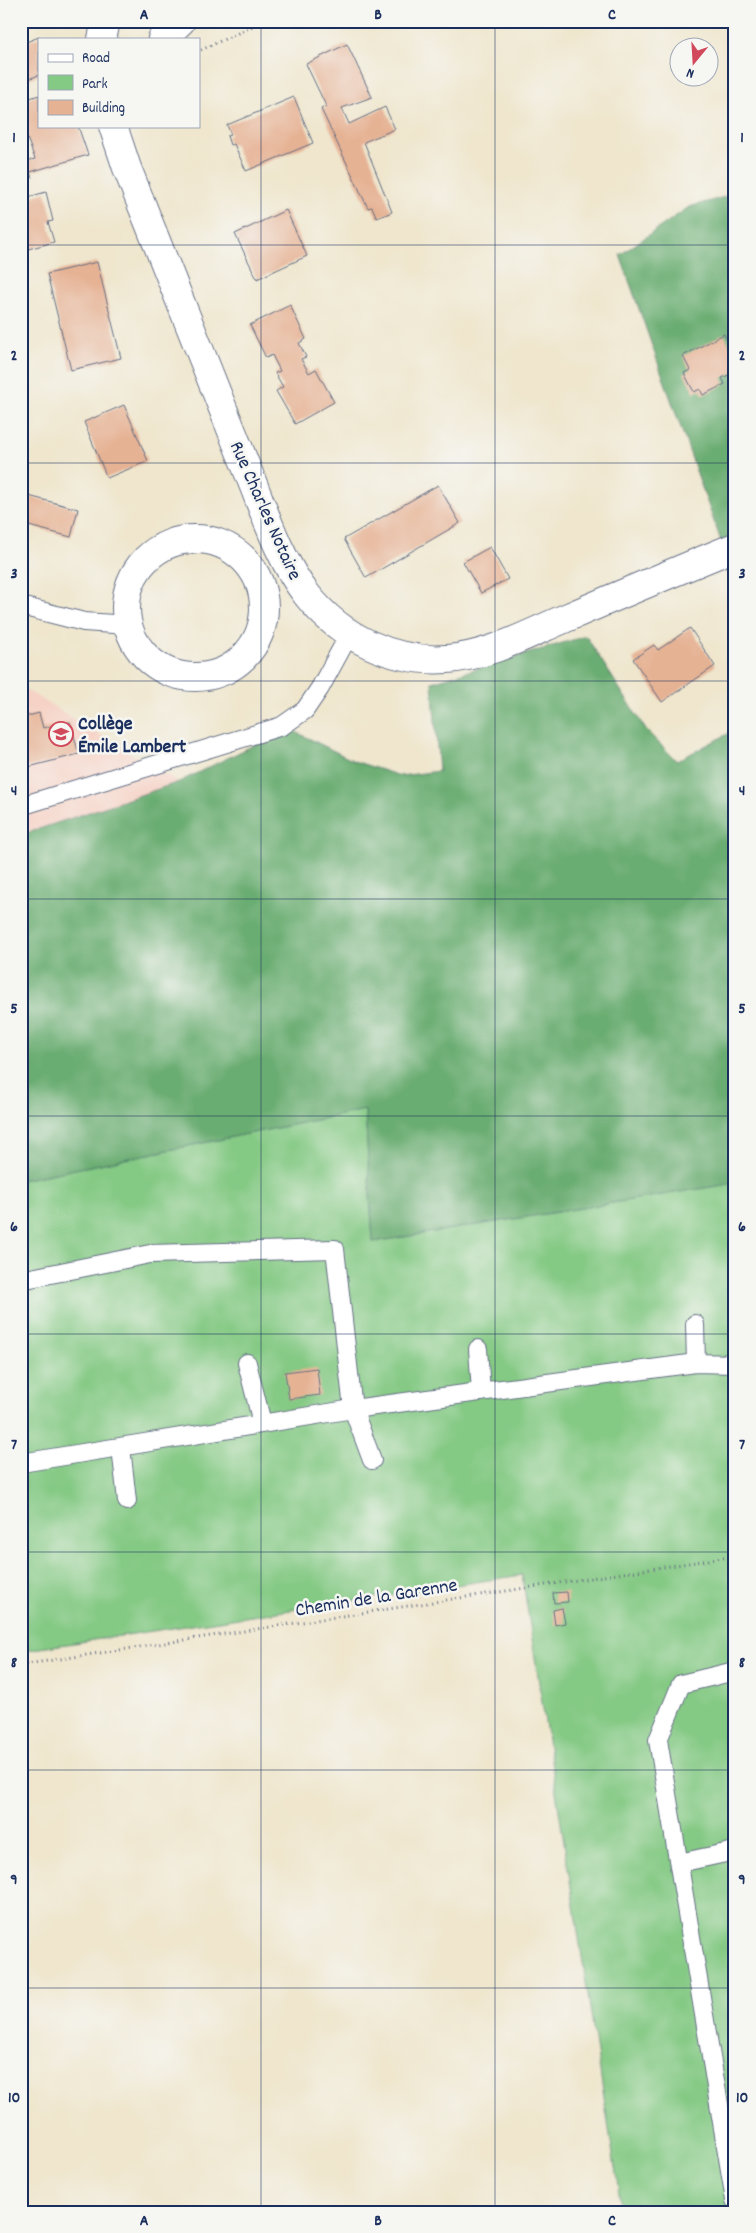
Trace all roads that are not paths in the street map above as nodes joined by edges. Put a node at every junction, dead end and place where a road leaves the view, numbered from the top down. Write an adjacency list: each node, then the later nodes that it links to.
1 (106, 21): 3 (street)
2 (181, 21): 4 (street)
3 (102, 38)
4 (163, 38)
5 (114, 128): 7 (street, Rue Charles Notaire)
6 (735, 547): 11 (street, Rue Charles Notaire)
7 (295, 577): 8 (street); 11 (street, Rue Charles Notaire)
8 (262, 590): 10 (street); 10 (street)
9 (21, 606): 10 (lane)
10 (128, 625)
11 (350, 633): 12 (lane)
12 (21, 806)
13 (21, 1280): 20 (lane)
14 (695, 1324): 17 (lane)
15 (478, 1349): 19 (lane)
16 (247, 1363): 21 (lane)
17 (696, 1364): 18 (lane); 19 (lane)
18 (735, 1364)
19 (481, 1392): 20 (lane)
20 (353, 1409): 21 (lane); 23 (lane)
21 (262, 1424): 22 (lane)
22 (122, 1447): 24 (lane); 25 (lane)
23 (372, 1460)
24 (21, 1463)
25 (127, 1501)
26 (735, 1672): 28 (lane)
27 (735, 1852): 28 (lane)
28 (679, 1863): 29 (lane)
29 (727, 2111): 30 (lane)
30 (735, 2200)

